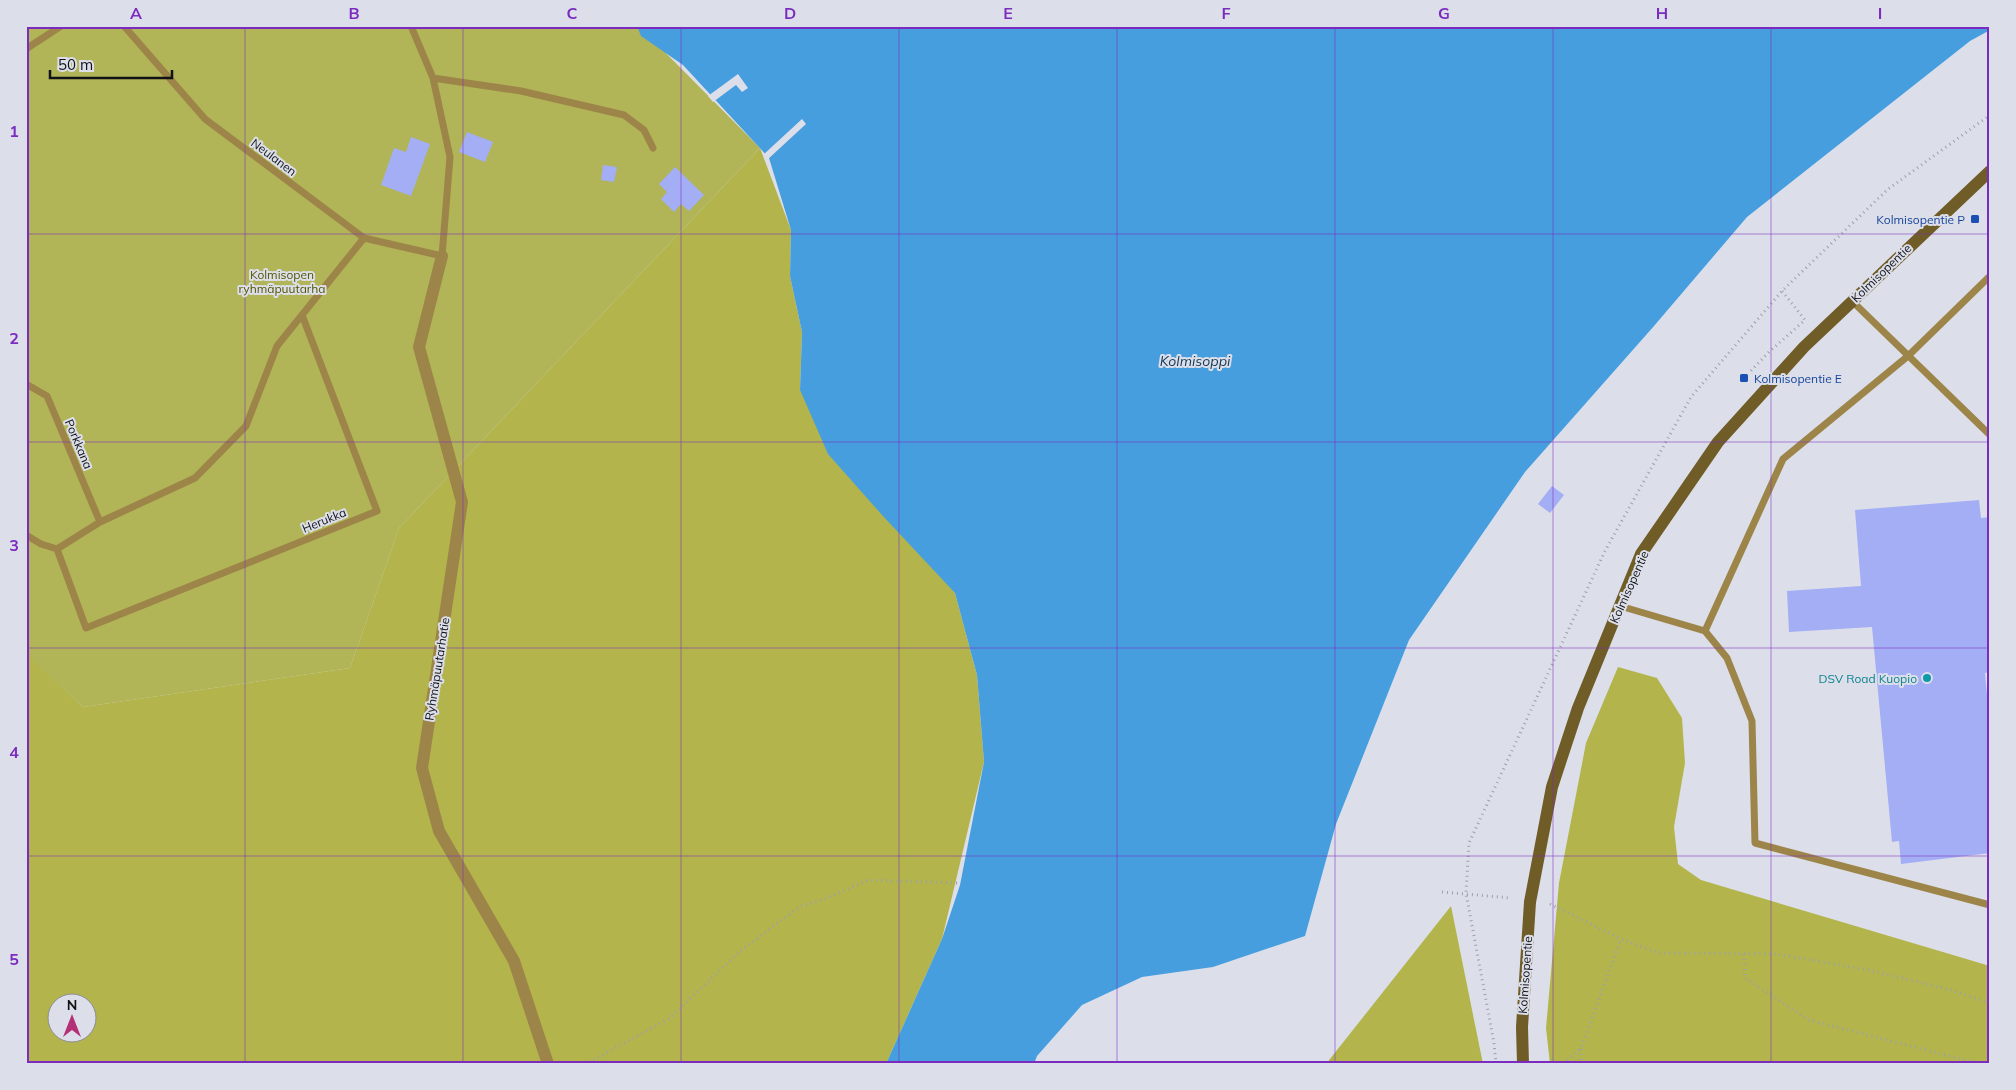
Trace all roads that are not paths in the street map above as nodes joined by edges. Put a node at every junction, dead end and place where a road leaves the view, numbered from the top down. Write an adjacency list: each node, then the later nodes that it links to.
1 (62, 26): 4 (lane)
2 (124, 26): 8 (lane, Neulanen)
3 (411, 26): 5 (lane)
4 (26, 49)
5 (433, 78): 6 (lane); 9 (lane)
6 (653, 148)
7 (1990, 172): 11 (main road, Kolmisopentie)
8 (364, 238): 9 (lane, Neulanen); 12 (lane)
9 (442, 256): 22 (street, Ryhmäpuutarhatie)
10 (1990, 276): 13 (lane)
11 (1852, 301): 13 (lane); 19 (main road, Kolmisopentie)
12 (302, 315): 16 (lane); 18 (lane, Herukka)
13 (1908, 356): 15 (lane); 20 (lane)
14 (26, 384): 16 (lane, Porkkana)
15 (1990, 435)
16 (100, 522): 18 (lane)
17 (26, 535): 18 (lane)
18 (57, 550)
19 (1620, 606): 20 (lane); 23 (main road, Kolmisopentie)
20 (1705, 631): 21 (lane)
21 (1990, 905)
22 (548, 1064)
23 (1523, 1064)

